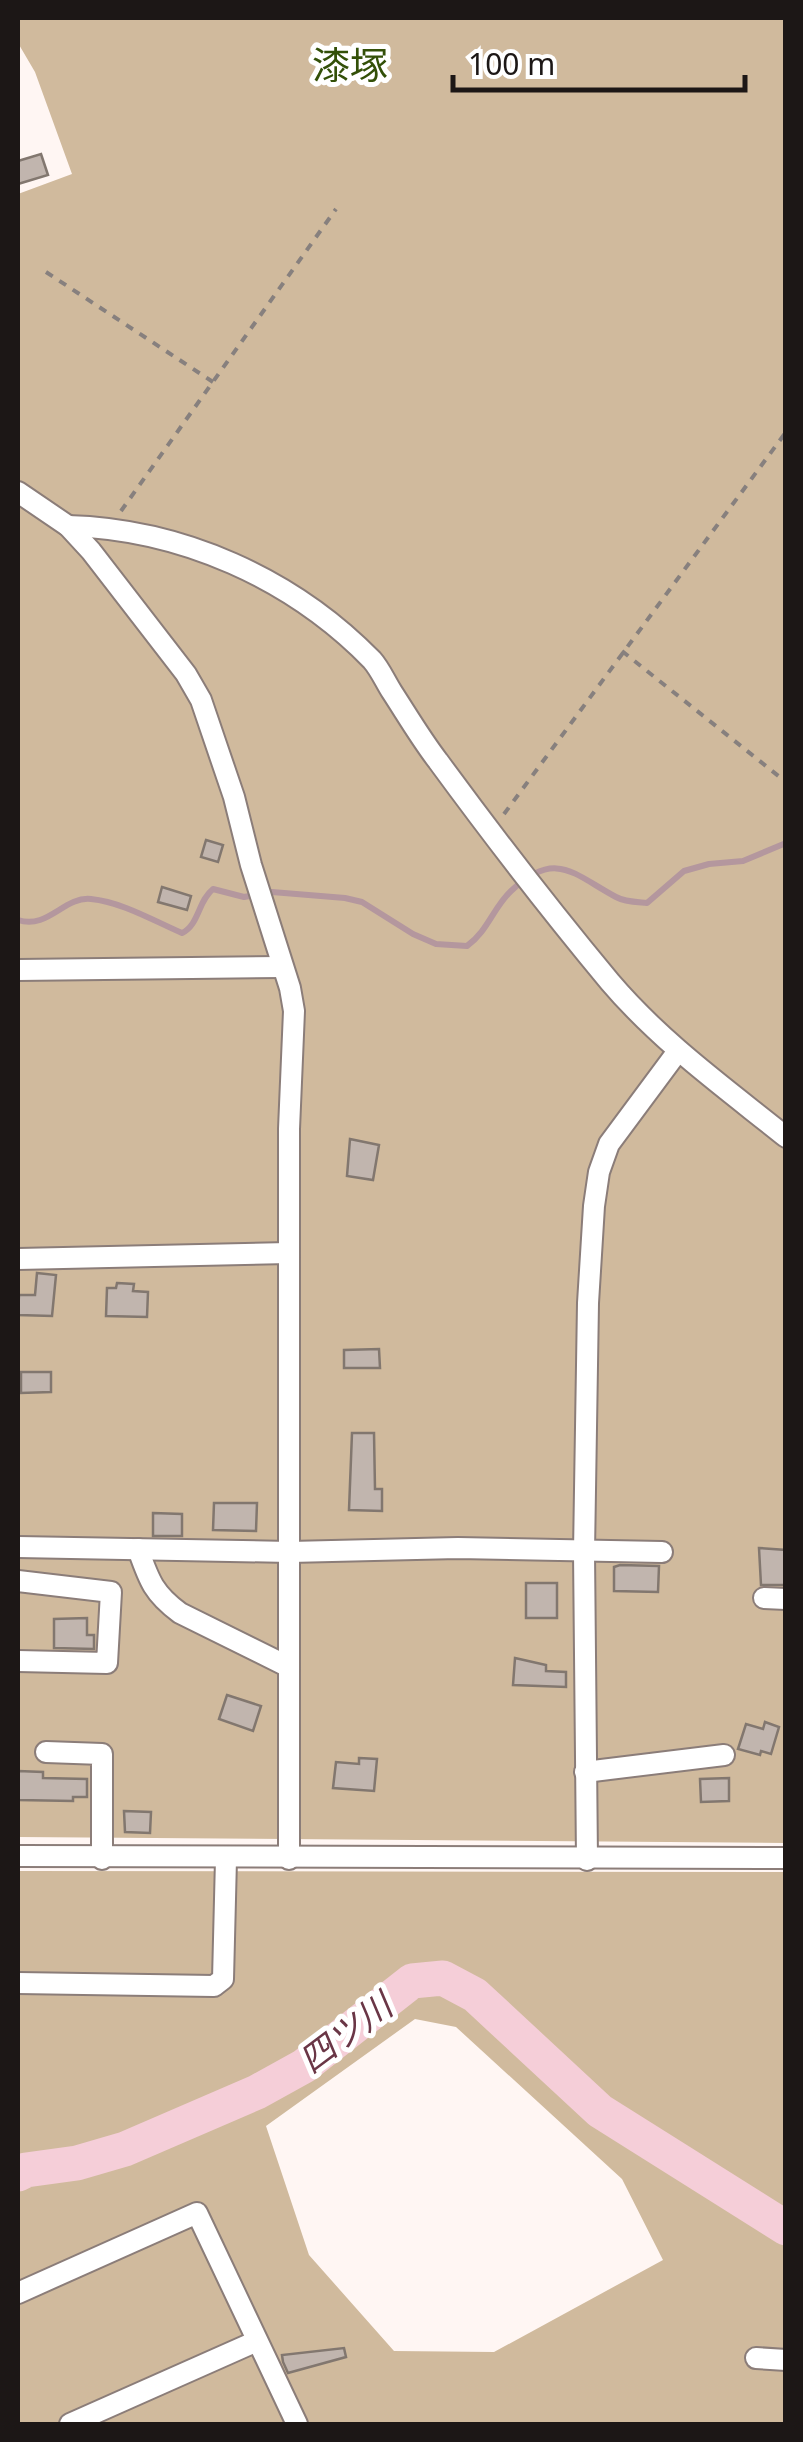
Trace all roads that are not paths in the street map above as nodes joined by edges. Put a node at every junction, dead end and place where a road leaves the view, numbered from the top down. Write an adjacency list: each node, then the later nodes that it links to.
1 (18, 492): 2 (street)
2 (68, 526): 3 (street); 5 (street)
3 (282, 967): 4 (street); 7 (street)
4 (18, 970)
5 (678, 1051): 6 (street); 12 (street)
6 (786, 1137)
7 (289, 1253): 8 (street); 11 (street)
8 (18, 1259)
9 (18, 1546): 10 (street)
10 (138, 1549): 11 (street); 16 (street)
11 (290, 1552): 12 (street); 16 (street)
12 (584, 1552): 13 (street); 19 (street)
13 (662, 1552)
14 (18, 1581): 15 (street)
15 (18, 1661)
16 (290, 1667): 24 (street)
17 (46, 1752): 22 (street)
18 (724, 1755): 19 (street)
19 (585, 1772): 25 (street)
20 (18, 1856): 22 (street)
21 (786, 1858): 25 (street)
22 (102, 1859): 23 (street)
23 (226, 1859): 24 (street); 26 (street)
24 (289, 1859): 25 (street)
25 (587, 1860)
26 (18, 1982)
27 (18, 2293): 28 (street)
28 (258, 2342): 31 (street); 32 (street)
29 (756, 2358): 30 (street)
30 (786, 2360)
31 (70, 2424)
32 (296, 2424)

